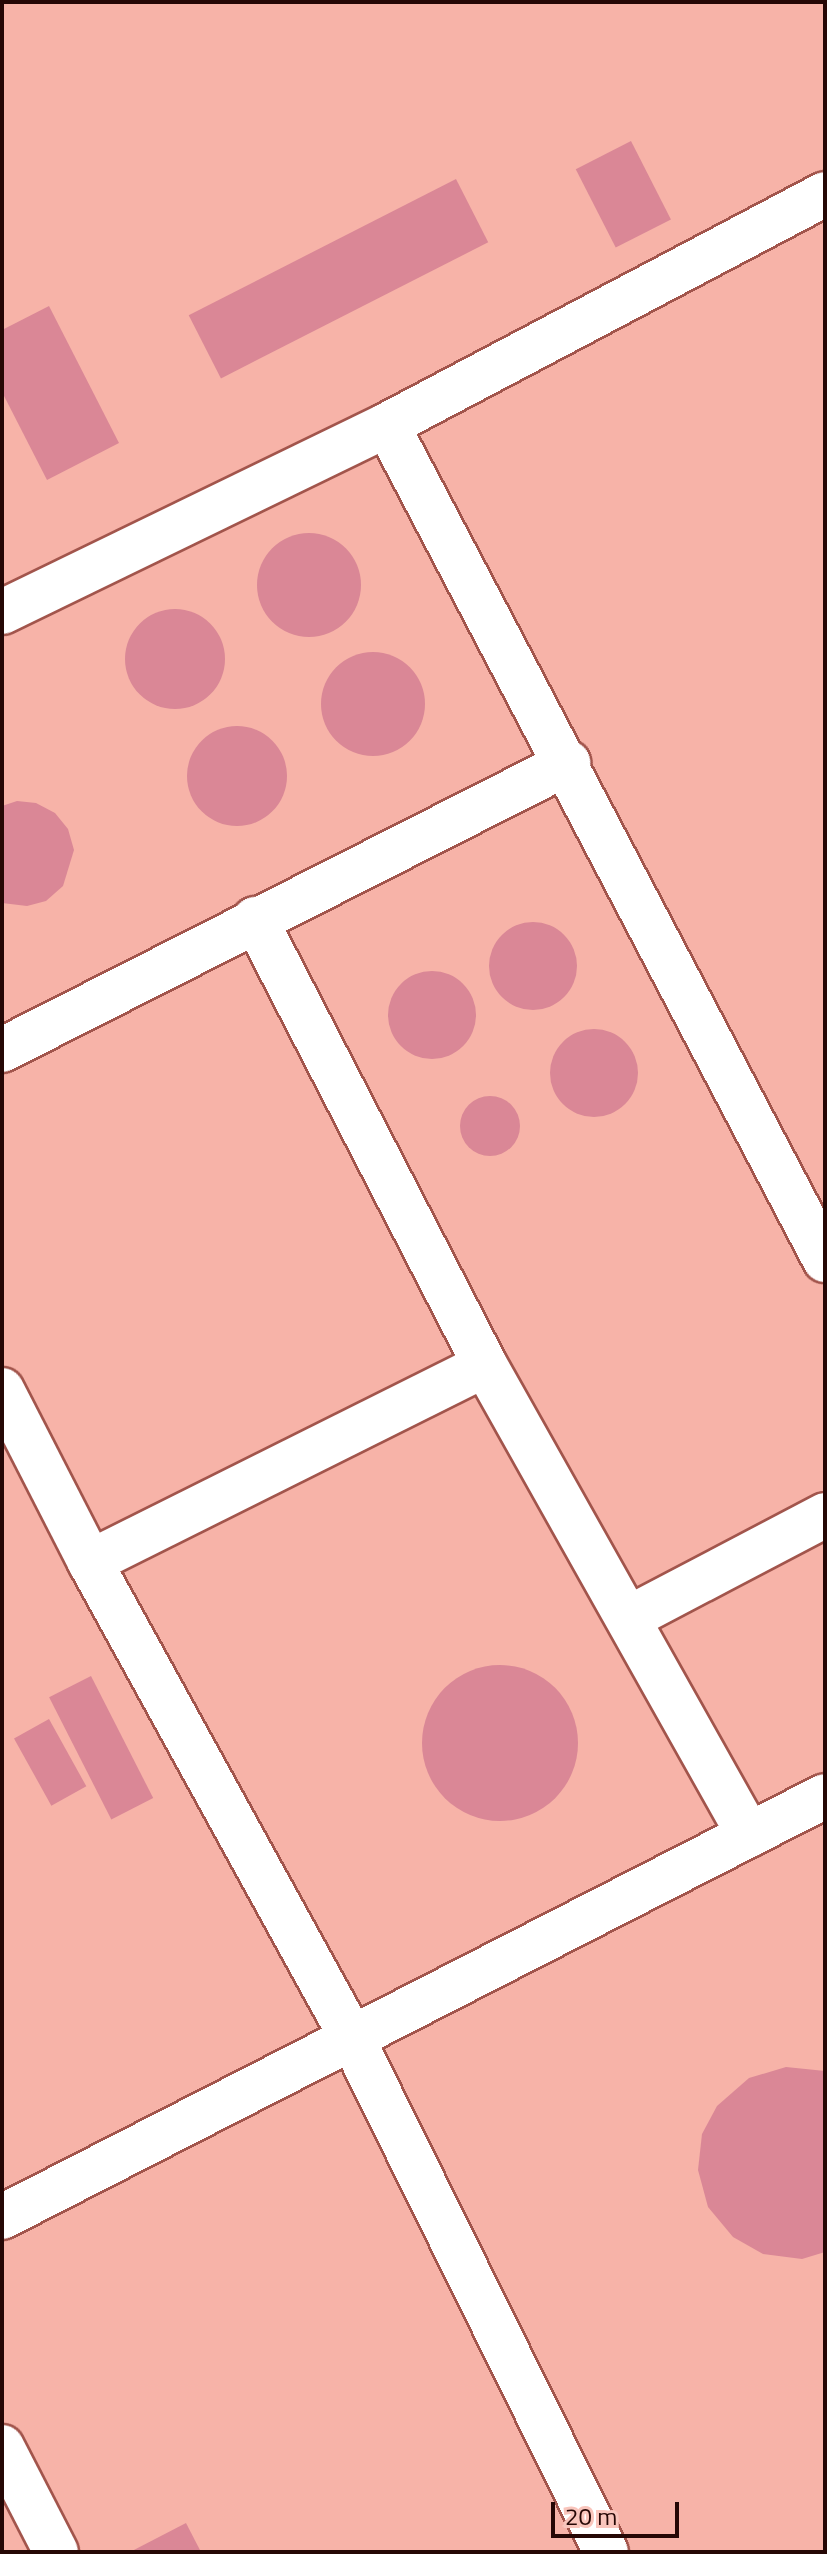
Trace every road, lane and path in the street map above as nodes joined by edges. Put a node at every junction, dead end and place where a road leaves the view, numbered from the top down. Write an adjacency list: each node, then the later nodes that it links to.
1 (825, 194): 2 (lane)
2 (387, 425): 3 (lane); 4 (lane)
3 (2, 612)
4 (568, 763): 5 (lane); 7 (lane)
5 (255, 919): 6 (lane); 8 (lane)
6 (2, 1050)
7 (825, 1260)
8 (485, 1365): 11 (lane); 12 (lane)
9 (2, 1390): 11 (lane)
10 (825, 1515): 12 (lane)
11 (90, 1562): 15 (lane)
12 (631, 1617): 14 (lane)
13 (825, 1796): 14 (lane)
14 (749, 1835): 15 (lane)
15 (352, 2038): 16 (lane); 19 (lane)
16 (2, 2217)
17 (2, 2447): 18 (lane)
18 (56, 2552)
19 (606, 2552)

